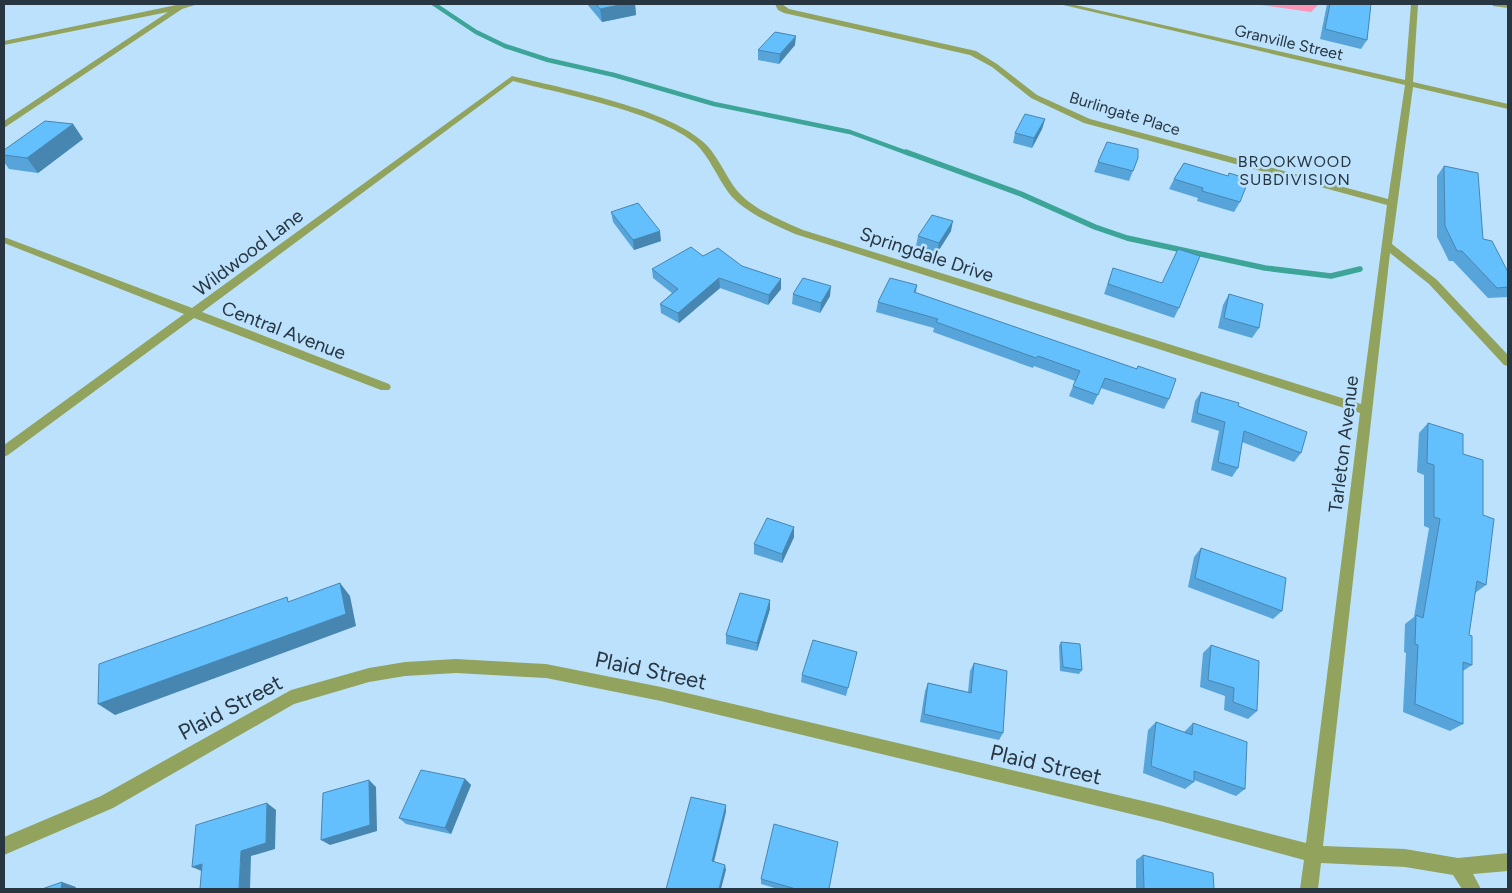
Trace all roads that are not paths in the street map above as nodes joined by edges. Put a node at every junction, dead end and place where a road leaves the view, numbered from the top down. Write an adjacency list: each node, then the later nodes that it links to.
1 (194, 4): 6 (street)
2 (779, 4): 13 (street, Burlingate Place)
3 (1063, 4): 10 (street, Granville Street)
4 (1415, 4): 10 (street, Tarleton Avenue)
5 (1496, 4): 7 (street)
6 (181, 6): 8 (street); 12 (street)
7 (1508, 6)
8 (4, 43)
9 (512, 78): 16 (street, Wildwood Lane); 19 (street, Springdale Drive)
10 (1407, 84): 11 (street, Granville Street); 13 (street, Tarleton Avenue)
11 (1508, 106)
12 (4, 125)
13 (1391, 203): 15 (street, Tarleton Avenue)
14 (4, 240): 16 (street, Central Avenue)
15 (1388, 246): 17 (street); 19 (street, Tarleton Avenue)
16 (193, 314): 18 (street, Central Avenue); 20 (street, Wildwood Lane)
17 (1508, 362)
18 (385, 387)
19 (1366, 410): 22 (street, Tarleton Avenue)
20 (4, 452)
21 (4, 846): 22 (street, Plaid Street)
22 (1313, 854): 24 (street, Plaid Street); 25 (street, Tarleton Avenue)
23 (1508, 862): 24 (street, Plaid Street)
24 (1458, 867): 26 (street)
25 (1310, 889)
26 (1472, 889)

